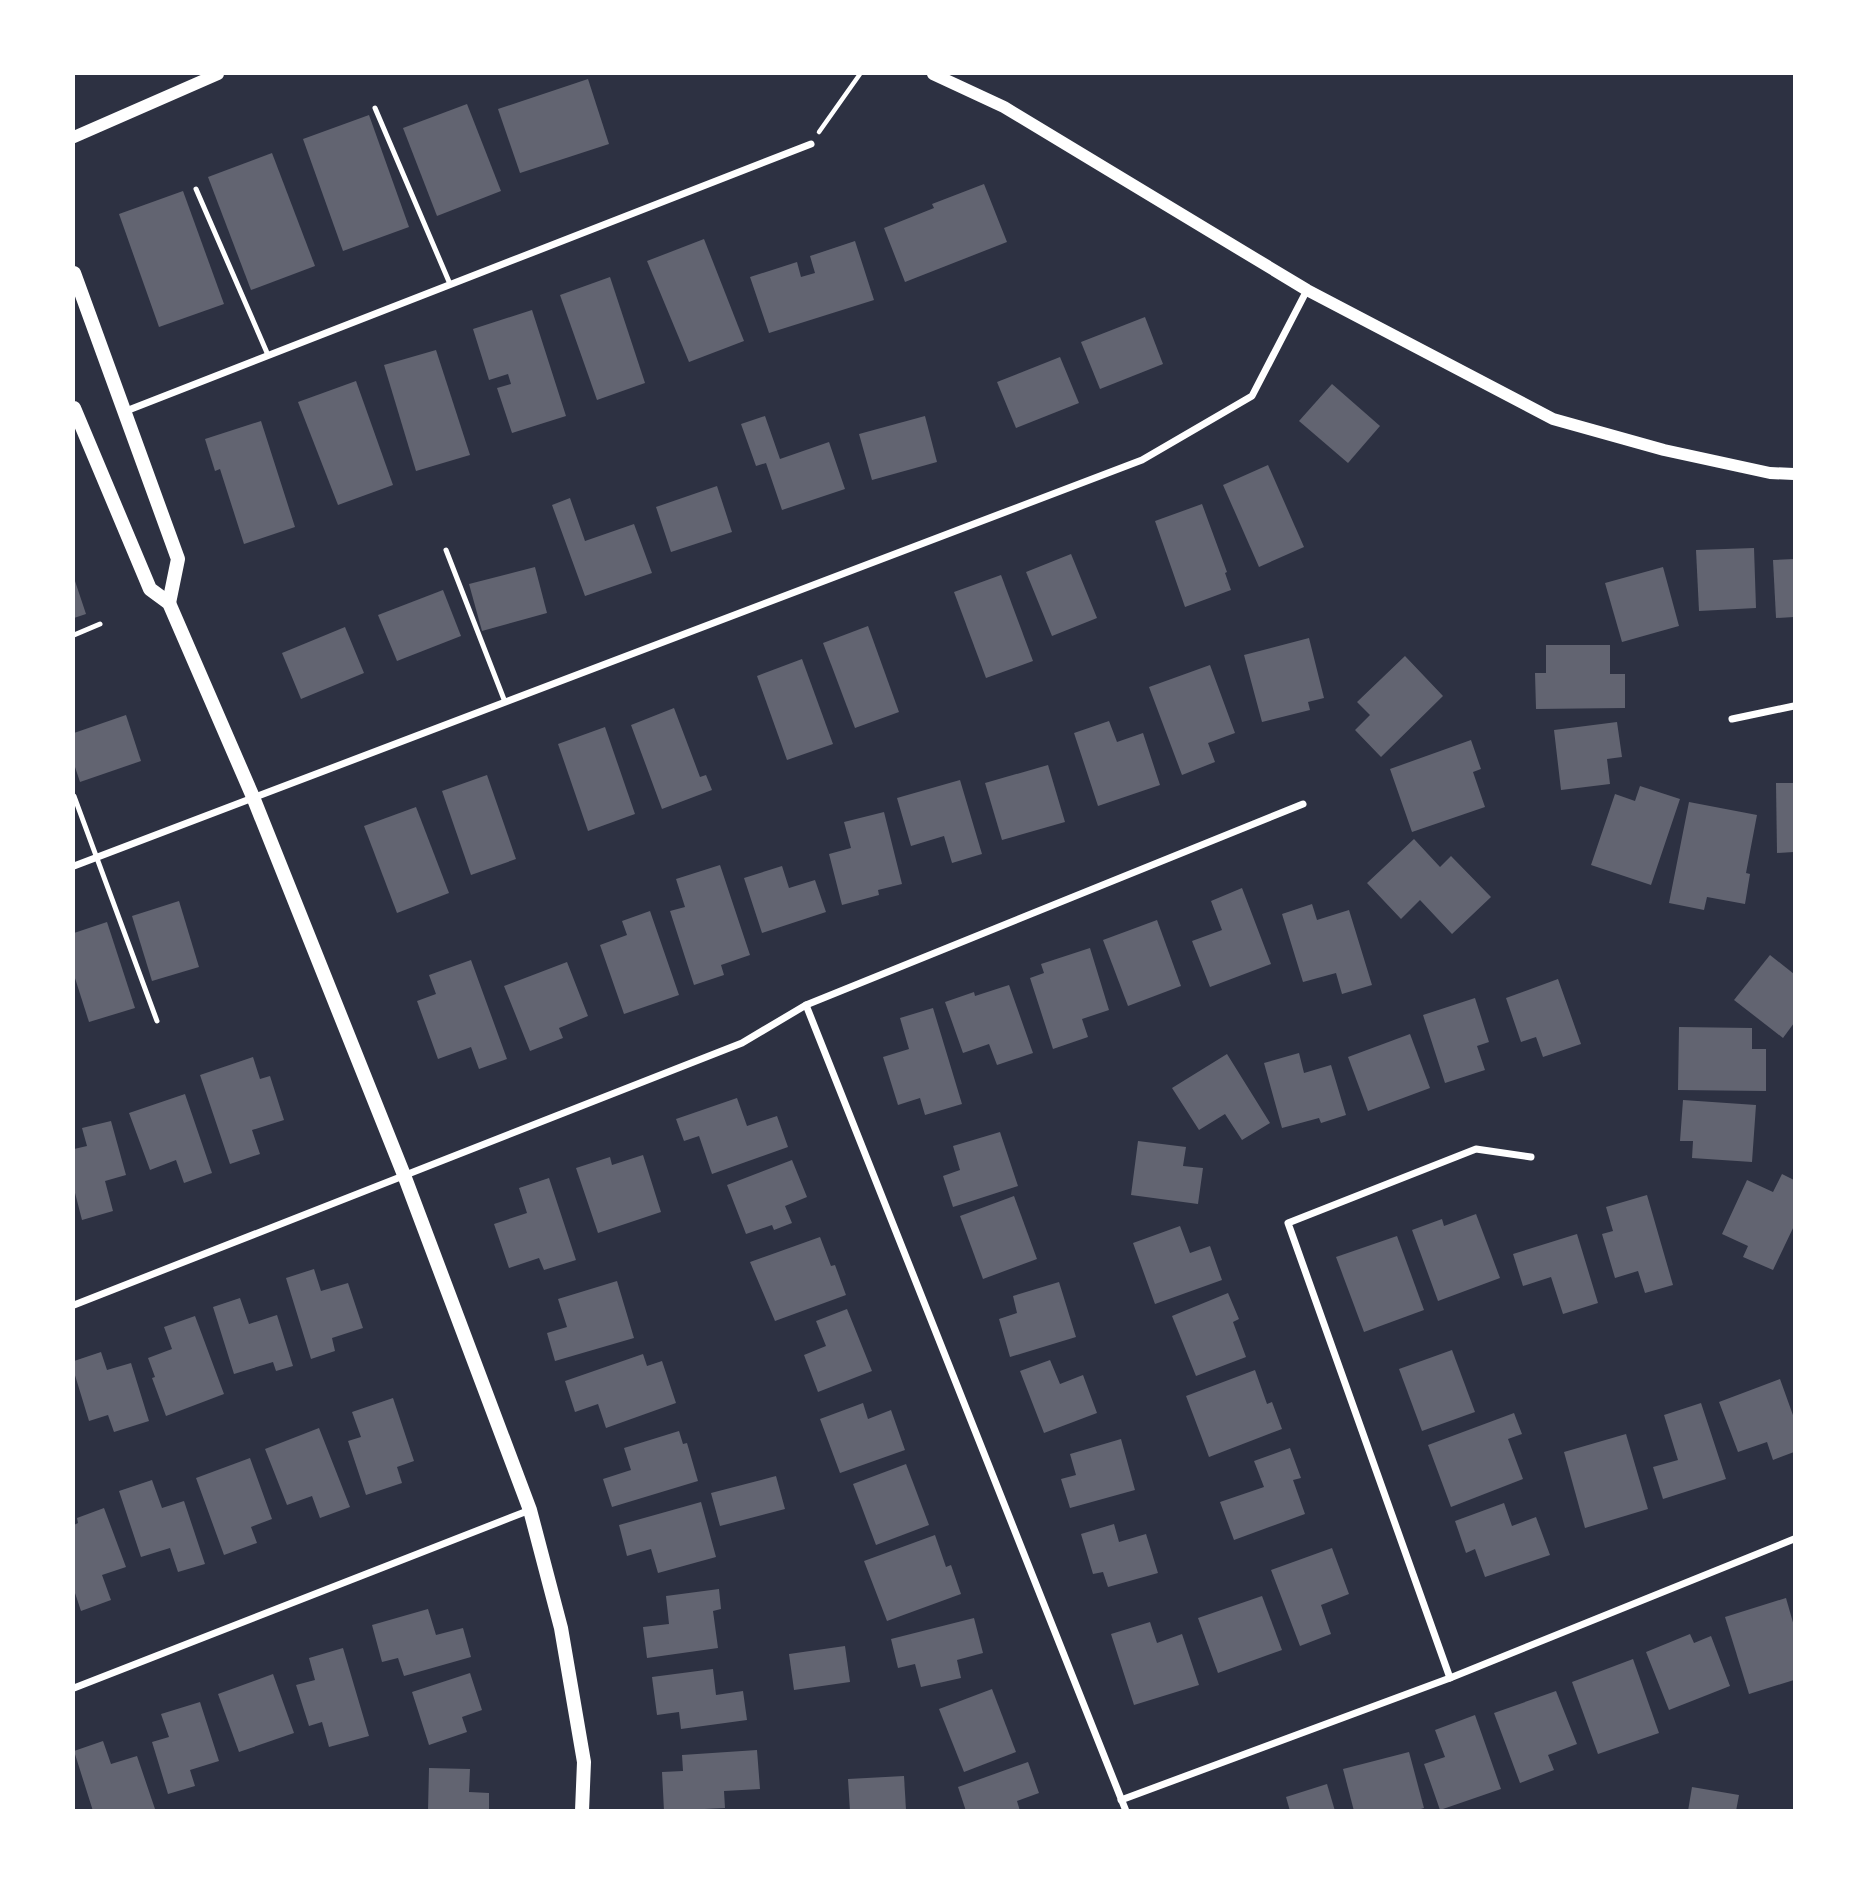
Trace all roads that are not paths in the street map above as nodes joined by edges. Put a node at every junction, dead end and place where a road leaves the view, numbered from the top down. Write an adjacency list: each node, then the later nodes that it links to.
1 (218, 74): 4 (street)
2 (933, 74): 9 (street)
3 (376, 108): 8 (lane)
4 (74, 137)
5 (811, 144): 8 (street)
6 (196, 189): 10 (lane)
7 (74, 273): 12 (main road)
8 (450, 284): 10 (street)
9 (1307, 290): 14 (street); 19 (street)
10 (268, 355): 12 (street)
11 (74, 408): 13 (main road)
12 (125, 411): 16 (main road)
13 (78, 430): 16 (main road)
14 (1794, 474)
15 (446, 550): 19 (lane)
16 (169, 603): 23 (main road)
17 (100, 624): 18 (lane)
18 (74, 635)
19 (505, 702): 23 (street)
20 (1794, 706): 21 (street)
21 (1732, 719)
22 (74, 796): 25 (lane)
23 (253, 797): 25 (street); 30 (main road)
24 (1303, 804): 27 (street)
25 (97, 857): 26 (street); 28 (lane)
26 (74, 866)
27 (806, 1005): 30 (street); 36 (street)
28 (157, 1021)
29 (1531, 1157): 34 (street)
30 (404, 1175): 31 (street); 32 (main road)
31 (74, 1306)
32 (530, 1510): 35 (street); 37 (main road)
33 (1794, 1539): 34 (street)
34 (1450, 1678): 36 (street)
35 (74, 1688)
36 (1121, 1800): 38 (street)
37 (582, 1811)
38 (1126, 1811)

